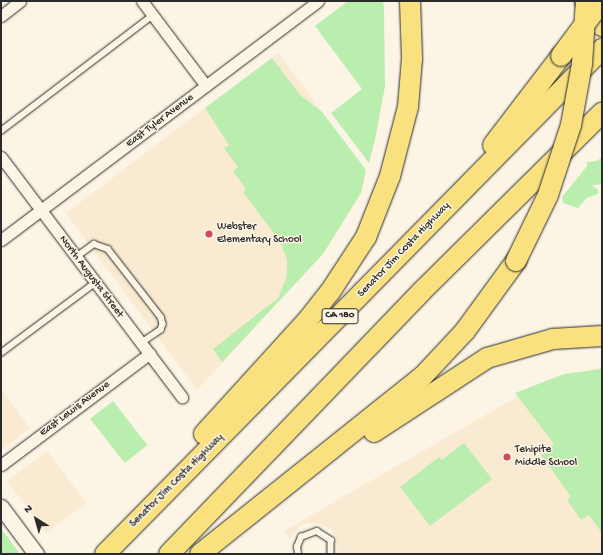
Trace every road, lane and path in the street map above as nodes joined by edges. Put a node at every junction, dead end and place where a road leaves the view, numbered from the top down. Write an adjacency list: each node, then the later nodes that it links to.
1 (20, 1): 7 (street)
2 (142, 1): 8 (street)
3 (318, 1): 11 (street, East Tyler Avenue)
4 (410, 1): 29 (highway)
5 (586, 1): 9 (highway); 27 (highway, bridge)
6 (602, 1): 16 (highway, bridge)
7 (1, 16)
8 (153, 16): 11 (street); 13 (lane)
9 (602, 26)
10 (602, 49): 16 (highway, Senator Jim Costa Highway / CA 180, bridge)
11 (206, 86): 15 (street, East Tyler Avenue)
12 (601, 115): 30 (highway)
13 (1, 131)
14 (1, 157): 15 (street, North Augusta Street)
15 (41, 210): 17 (street, East Tyler Avenue); 18 (street, North Augusta Street)
16 (441, 213): 29 (highway, Senator Jim Costa Highway / CA 180)
17 (1, 240)
18 (76, 257): 19 (street, North Augusta Street); 21 (lane)
19 (95, 283): 21 (street, North Augusta Street); 22 (lane)
20 (602, 336): 27 (highway)
21 (142, 343): 23 (street, North Augusta Street)
22 (1, 353)
23 (150, 353): 24 (street, North Augusta Street); 25 (street, East Lewis Avenue)
24 (182, 397)
25 (1, 465)
26 (1, 507): 28 (main road)
27 (257, 508): 31 (highway)
28 (36, 554)
29 (105, 554)
30 (169, 554)
31 (200, 554)
32 (298, 554): 33 (lane)
33 (331, 554)

